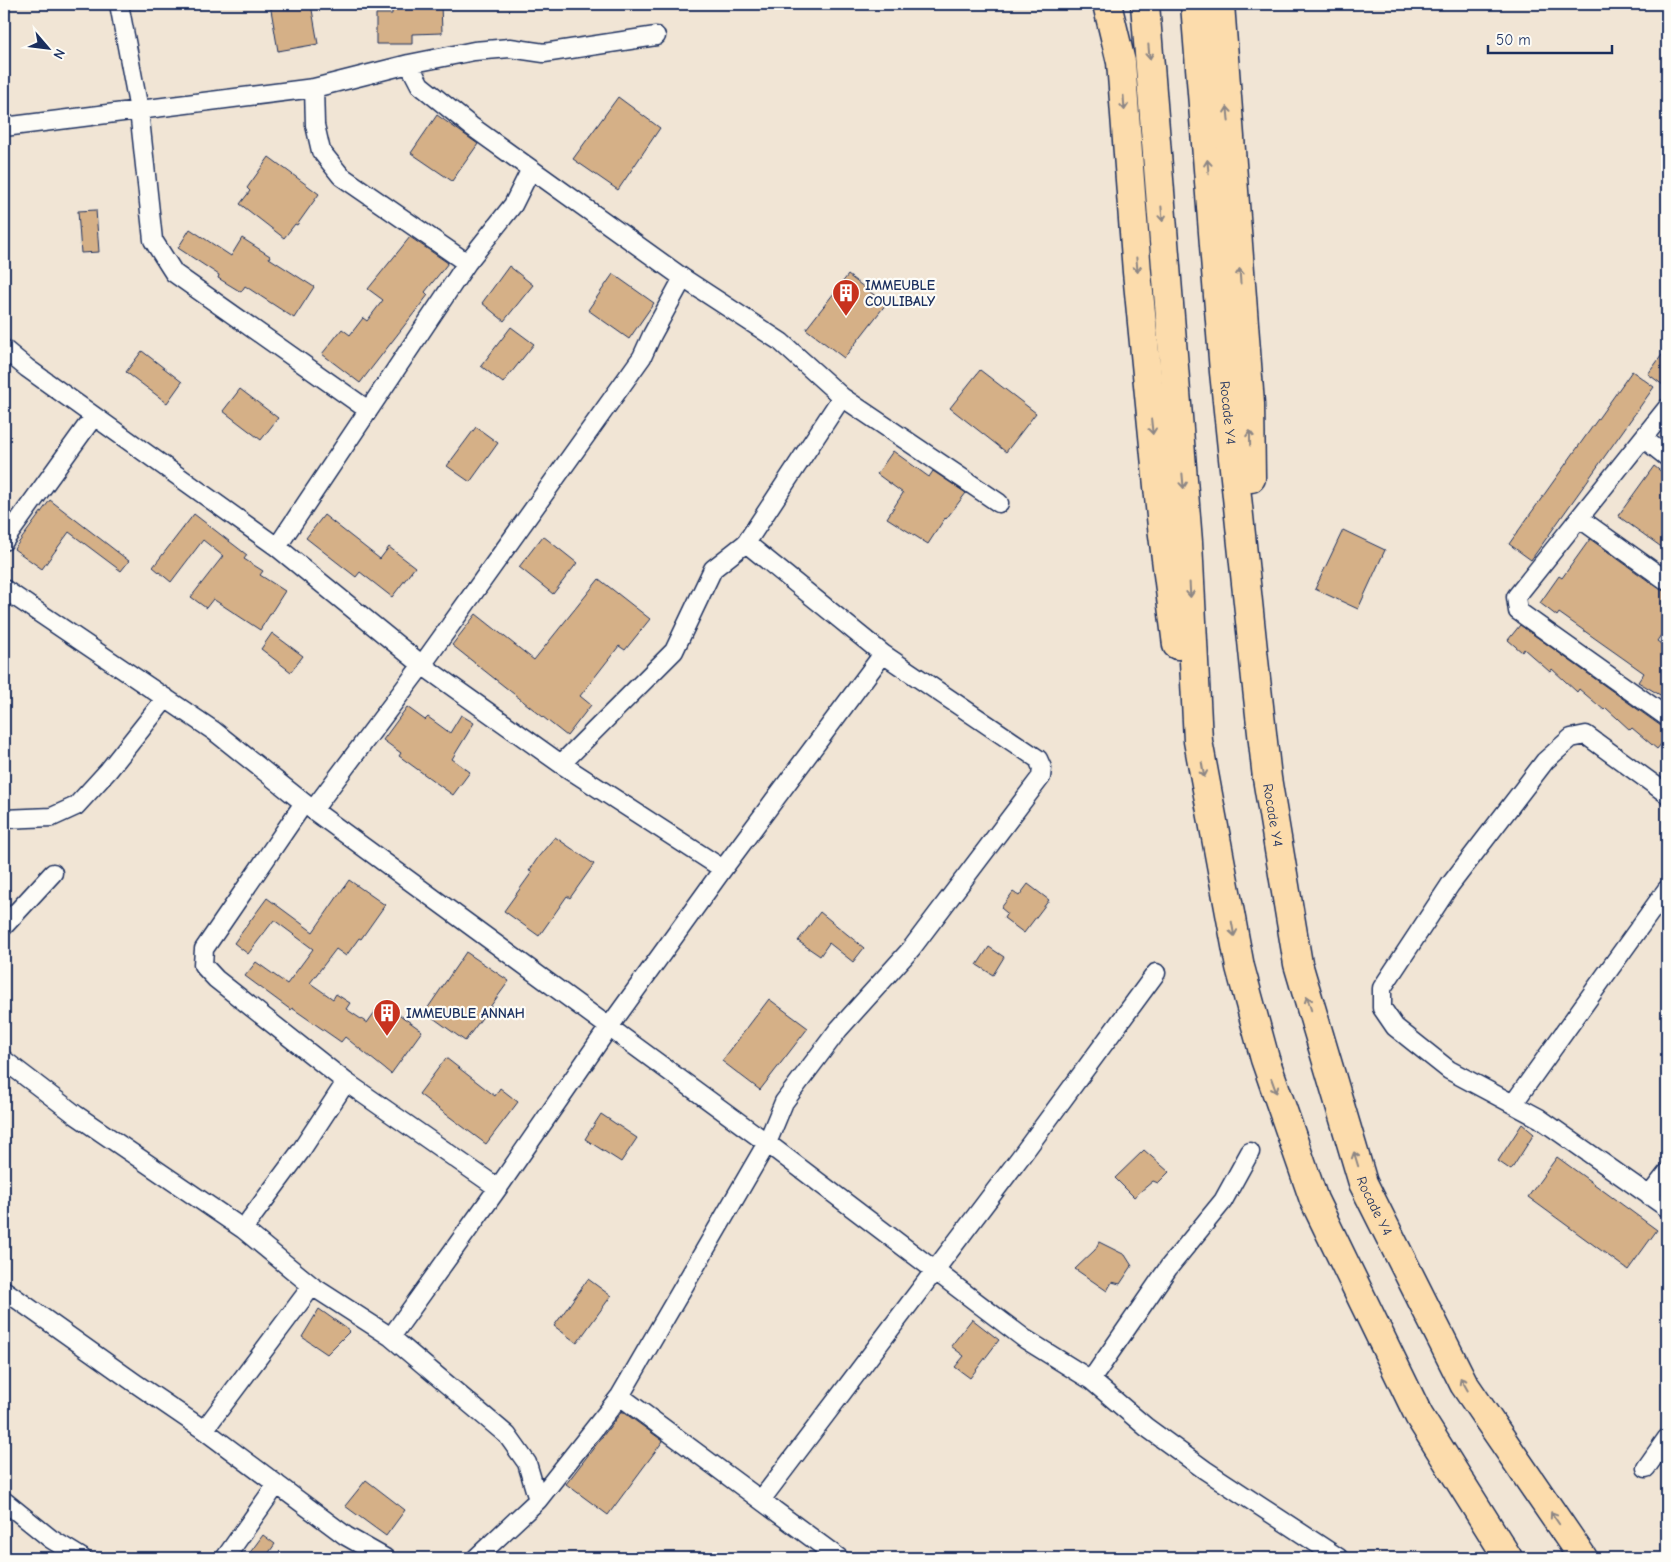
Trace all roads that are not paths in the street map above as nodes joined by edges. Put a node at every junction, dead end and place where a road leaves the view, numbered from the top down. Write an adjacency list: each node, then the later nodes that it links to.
1 (119, 4): 11 (street)
2 (1107, 4): 8 (highway)
3 (1117, 4): 8 (highway)
4 (1145, 4): 35 (highway, one-way to 35)
5 (1195, 4): 32 (highway, Rocade Y4, one-way to 5)
6 (1219, 7): 32 (highway, one-way to 6)
7 (656, 36): 9 (street)
8 (1121, 62): 35 (highway, one-way to 35)
9 (409, 64): 10 (street); 13 (street)
10 (314, 88): 11 (street); 14 (street)
11 (139, 110): 12 (street); 19 (street)
12 (4, 127)
13 (531, 169): 14 (street); 15 (street)
14 (467, 263): 19 (street)
15 (683, 278): 17 (street); 31 (street)
16 (4, 348): 20 (street)
17 (842, 397): 23 (street); 26 (street)
18 (1667, 408): 21 (street)
19 (368, 410): 27 (street)
20 (94, 416): 25 (street); 27 (street)
21 (1643, 438): 22 (street); 24 (street)
22 (1667, 457)
23 (999, 504)
24 (1579, 518): 28 (street); 34 (street)
25 (4, 541)
26 (746, 544): 30 (street); 36 (street)
27 (277, 547): 31 (street)
28 (1667, 581)
29 (4, 589): 33 (street)
30 (883, 654): 40 (street); 49 (street)
31 (422, 665): 36 (street); 38 (street)
32 (1256, 679): 76 (highway, Rocade Y4, one-way to 32)
33 (166, 698): 38 (street); 39 (street)
34 (1667, 718)
35 (1198, 741): 75 (highway, one-way to 75)
36 (560, 764): 40 (street)
37 (1667, 794): 48 (street)
38 (309, 807): 45 (street); 47 (street)
39 (4, 819)
40 (723, 869): 45 (street)
41 (52, 873): 43 (street)
42 (1667, 889): 48 (street)
43 (4, 926)
44 (1156, 973): 56 (street)
45 (608, 1027): 49 (street); 52 (street)
46 (4, 1060): 55 (street)
47 (346, 1082): 52 (street); 55 (street)
48 (1513, 1104): 53 (street)
49 (766, 1143): 56 (street); 61 (street)
50 (1250, 1152): 60 (street)
51 (1667, 1173): 53 (street)
52 (498, 1188): 59 (street)
53 (1649, 1196): 54 (street)
54 (1667, 1208)
55 (243, 1229): 57 (street)
56 (935, 1272): 60 (street); 67 (street)
57 (312, 1286): 59 (street); 62 (street)
58 (4, 1290): 62 (street)
59 (391, 1336): 66 (street)
60 (1092, 1380): 74 (street)
61 (620, 1396): 66 (street); 67 (street)
62 (204, 1430): 65 (street)
63 (1667, 1438): 64 (street)
64 (1646, 1468)
65 (277, 1484): 70 (street); 71 (street)
66 (538, 1500): 72 (street)
67 (761, 1500): 73 (street)
68 (4, 1501): 69 (street)
69 (82, 1558)
70 (225, 1558)
71 (385, 1558)
72 (476, 1558)
73 (839, 1558)
74 (1338, 1558)
75 (1508, 1558)
76 (1583, 1558)

